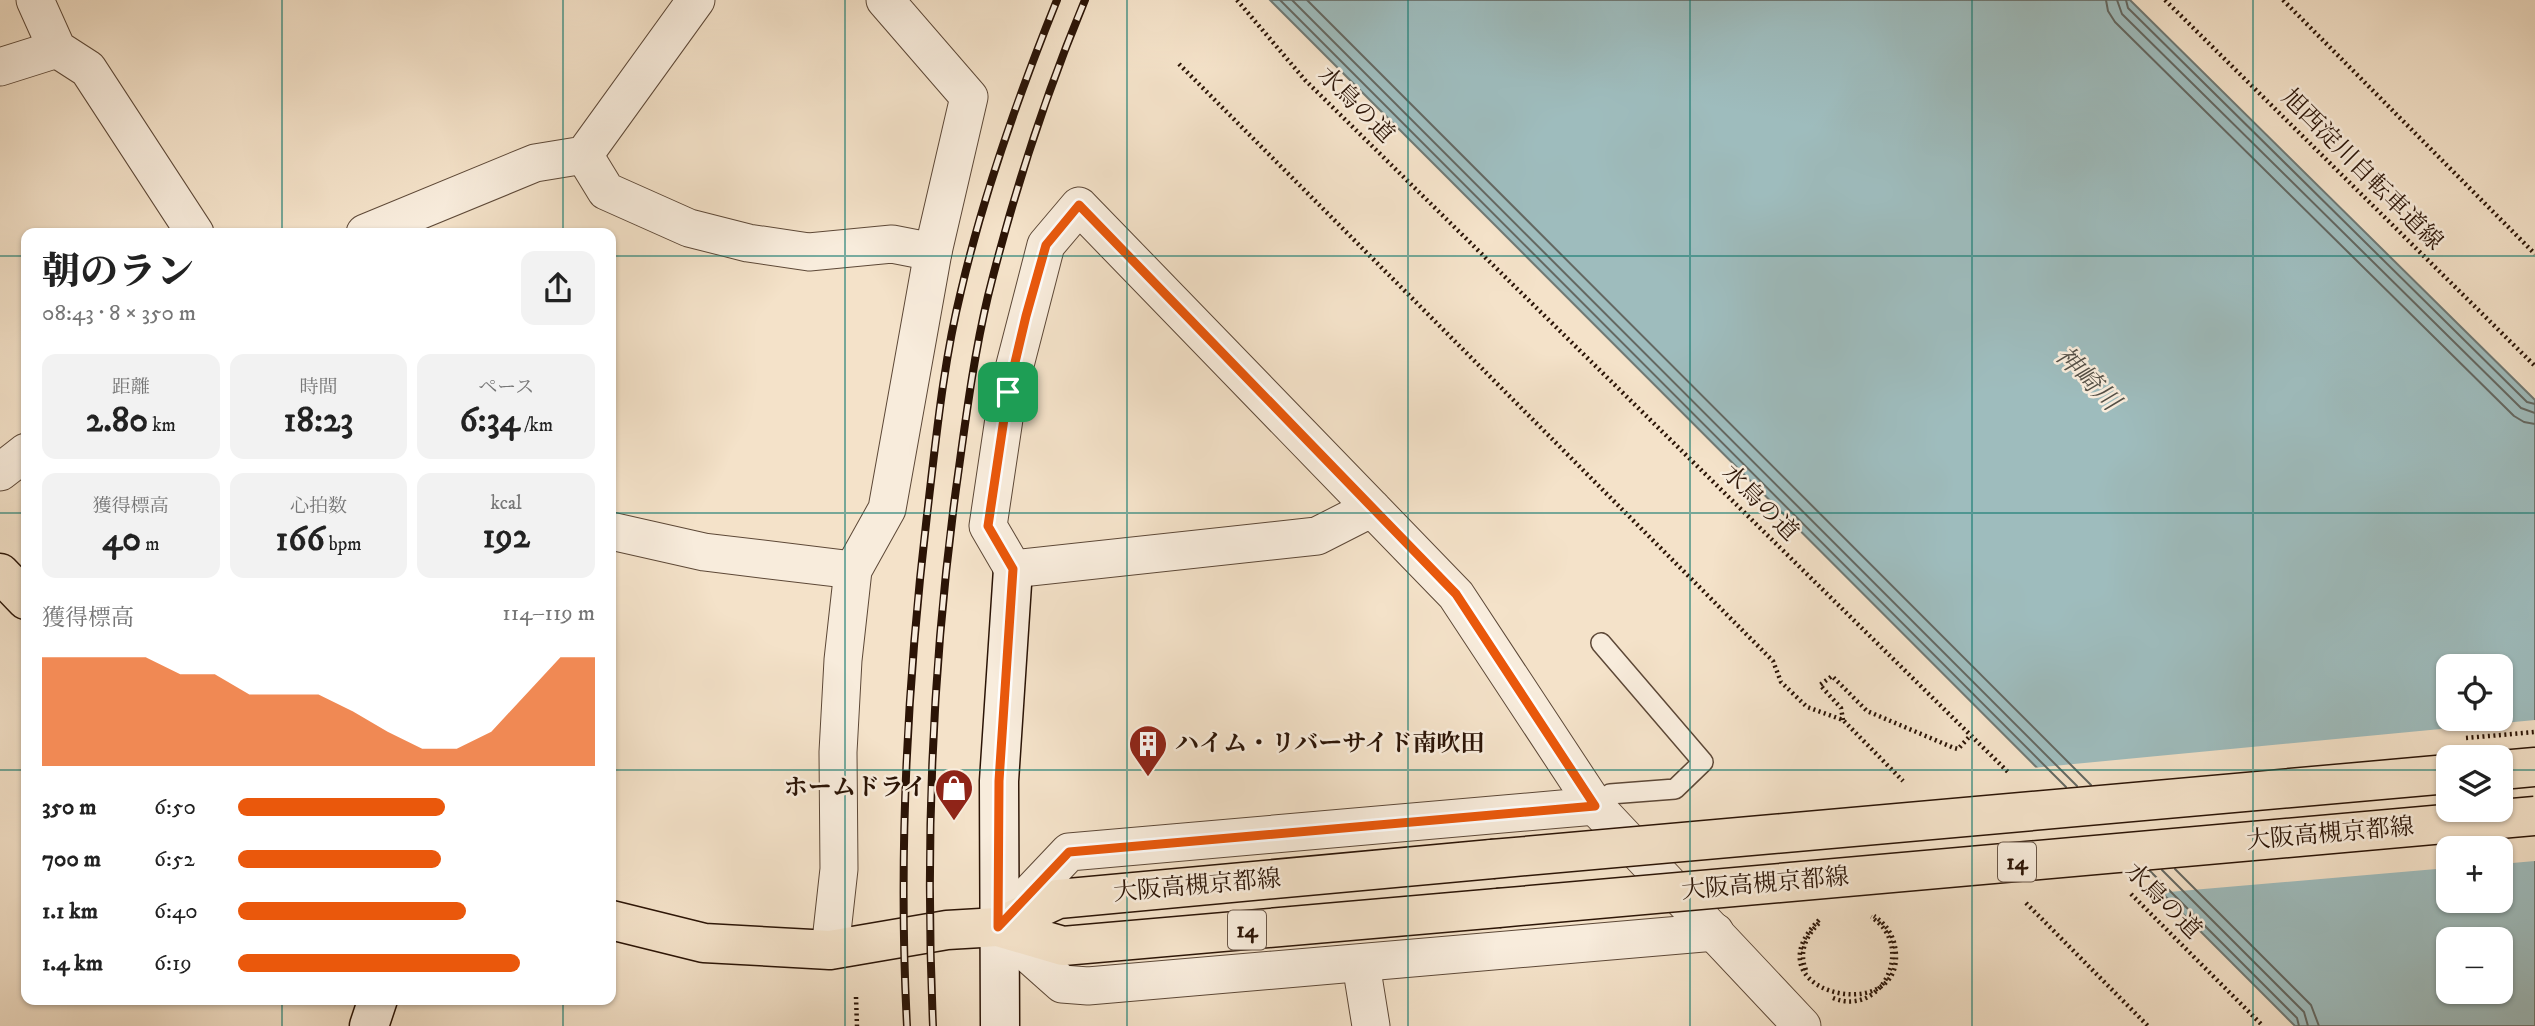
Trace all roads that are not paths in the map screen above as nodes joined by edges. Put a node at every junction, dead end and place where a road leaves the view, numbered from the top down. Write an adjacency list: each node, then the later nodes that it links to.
1 (35, 0): 4 (street)
2 (696, 0): 6 (street)
3 (885, 0): 9 (street)
4 (57, 49): 5 (street); 7 (street)
5 (0, 67)
6 (584, 155): 8 (street); 9 (street)
7 (192, 228)
8 (377, 228)
9 (933, 253): 15 (street)
10 (21, 456): 11 (street)
11 (0, 472)
12 (1371, 508): 14 (street); 14 (street); 22 (street)
13 (616, 532): 15 (street)
14 (1013, 569): 25 (street)
15 (853, 570): 27 (street)
16 (0, 573): 17 (main road)
17 (21, 595)
18 (1601, 643): 22 (lane)
19 (2535, 767): 20 (main road)
20 (2513, 769)
21 (2436, 775): 25 (main road, 大阪高槻京都線 / 14, bridge)
22 (1595, 806): 25 (street); 26 (street)
23 (2535, 816): 25 (main road, 大阪高槻京都線 / 14, bridge)
24 (616, 921): 27 (main road, 大阪高槻京都線 / 14)
25 (998, 927): 27 (main road, 大阪高槻京都線 / 14); 28 (street); 31 (street)
26 (1715, 932): 28 (street); 33 (street)
27 (830, 950)
28 (1361, 964): 32 (street)
29 (376, 1005): 30 (street)
30 (369, 1026)
31 (1000, 1026)
32 (1371, 1026)
33 (1802, 1026)

